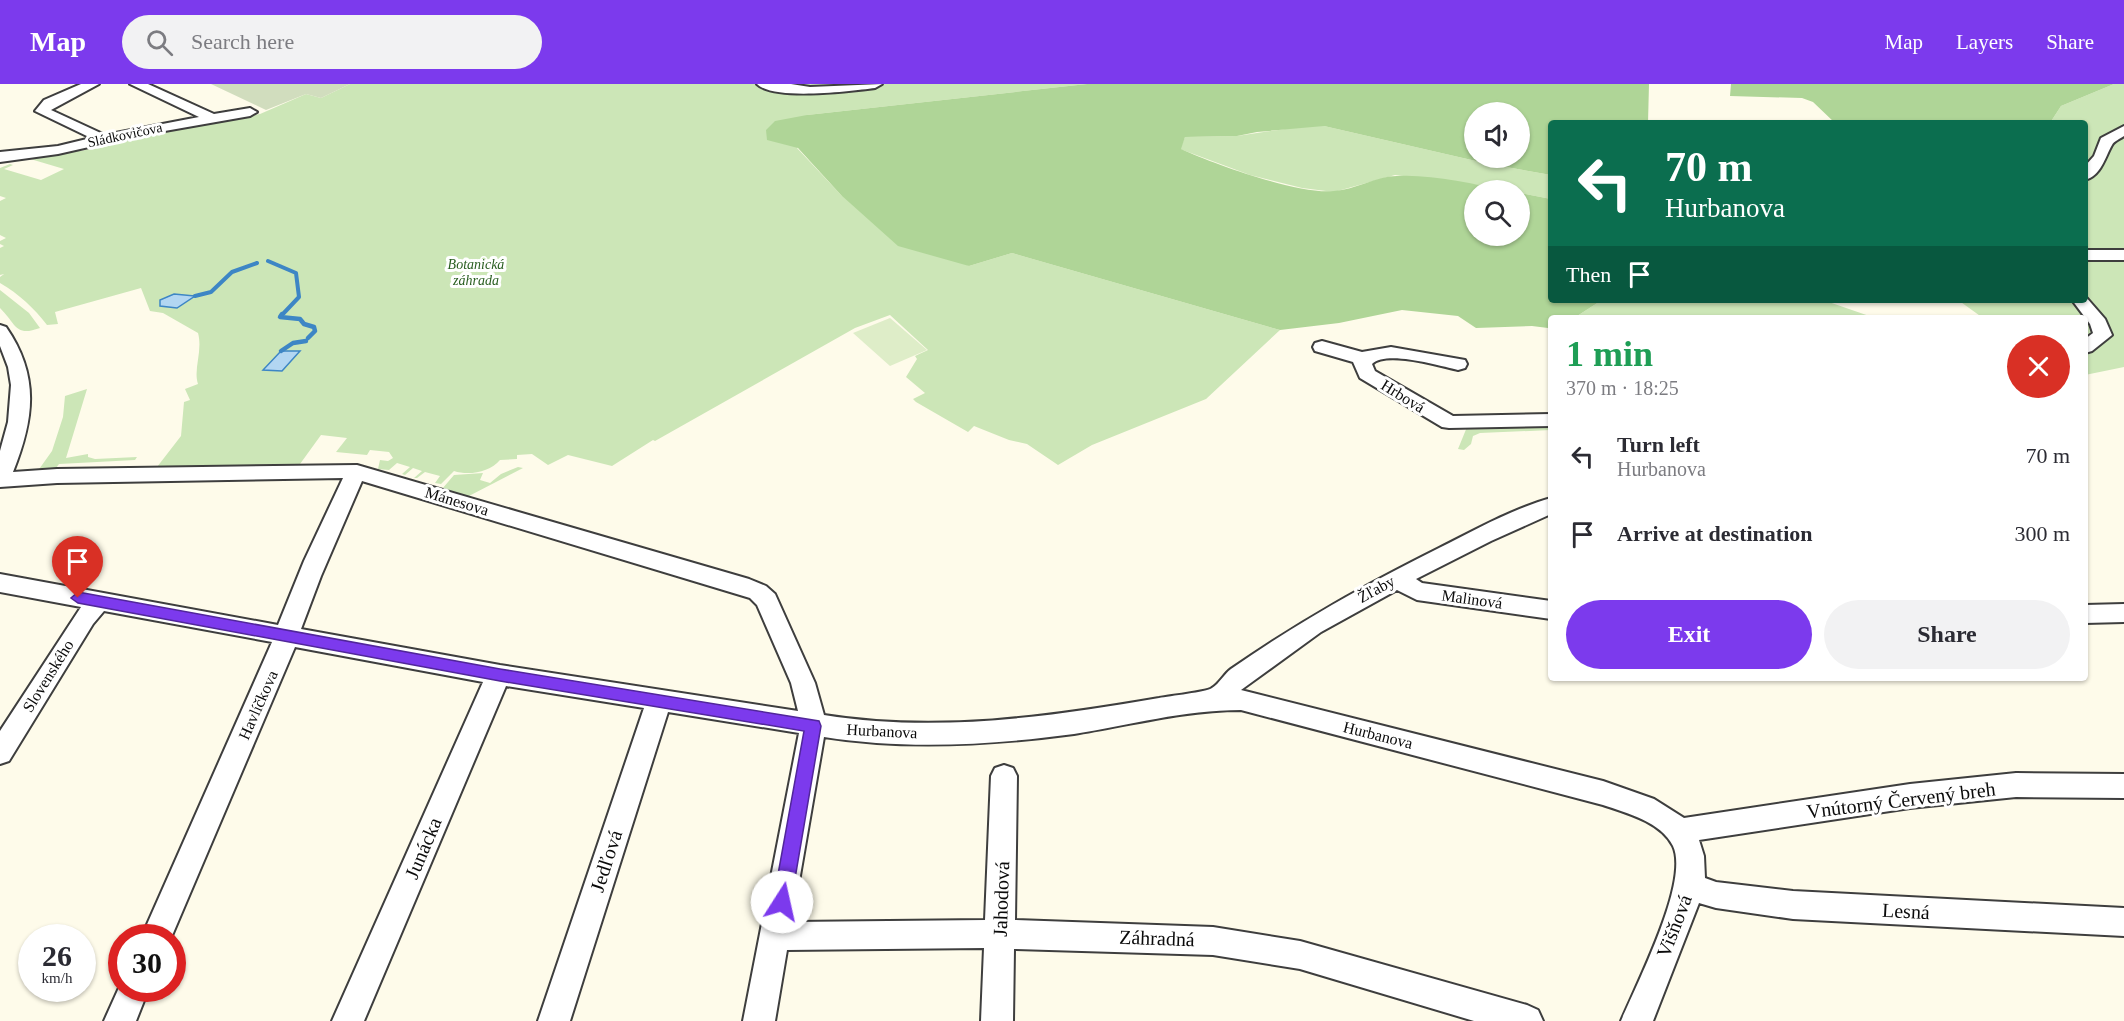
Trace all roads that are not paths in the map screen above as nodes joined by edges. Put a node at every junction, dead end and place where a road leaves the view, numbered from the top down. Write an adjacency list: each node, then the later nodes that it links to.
1 (92, 84): 8 (street)
2 (137, 84): 6 (street)
3 (764, 84): 4 (street)
4 (875, 84)
5 (250, 112): 6 (street, Sládkovičova)
6 (209, 120): 8 (street, Sládkovičova)
7 (2124, 130): 10 (street)
8 (101, 140): 9 (street, Sládkovičova)
9 (0, 157)
10 (2088, 172)
11 (2088, 255): 12 (street)
12 (2124, 255)
13 (2083, 303): 15 (street)
14 (0, 331): 21 (street)
15 (2088, 345)
16 (1322, 348): 17 (street)
17 (1364, 359): 18 (street, Hrbová); 19 (street, Hrbová)
18 (1458, 364)
19 (1548, 420)
20 (357, 472): 21 (street, Mánesova); 29 (street, Havlíčkova); 33 (street, Mánesova)
21 (0, 479)
22 (1548, 506): 23 (street, Žľaby)
23 (1396, 578): 26 (street, Malinová); 31 (street, Žľaby)
24 (0, 583): 25 (street, Hurbanova)
25 (98, 602): 29 (street, Hurbanova); 34 (street, Slovenského)
26 (1548, 610)
27 (2124, 613): 28 (street)
28 (2088, 614)
29 (286, 635): 30 (street, Hurbanova); 40 (street, Havlíčkova)
30 (500, 675): 32 (street, Hurbanova); 45 (street, Junácka)
31 (1218, 699): 33 (street, Hurbanova); 37 (street, Hurbanova)
32 (659, 701): 33 (street, Hurbanova); 46 (street, Jedľová)
33 (813, 726): 42 (street)
34 (0, 753)
35 (1004, 776): 41 (street, Jahodová)
36 (2124, 786): 37 (street, Vnútorný Červený breh)
37 (1679, 831): 38 (street, Višňová)
38 (1690, 886): 39 (street, Lesná); 50 (street, Višňová)
39 (2124, 921)
40 (162, 924)
41 (1000, 934): 42 (street, Záhradná); 48 (street, Jahodová); 49 (street, Záhradná)
42 (776, 936): 47 (street)
43 (128, 1002): 44 (street)
44 (120, 1021)
45 (348, 1021)
46 (554, 1021)
47 (759, 1021)
48 (997, 1021)
49 (1527, 1021)
50 (1637, 1021)

